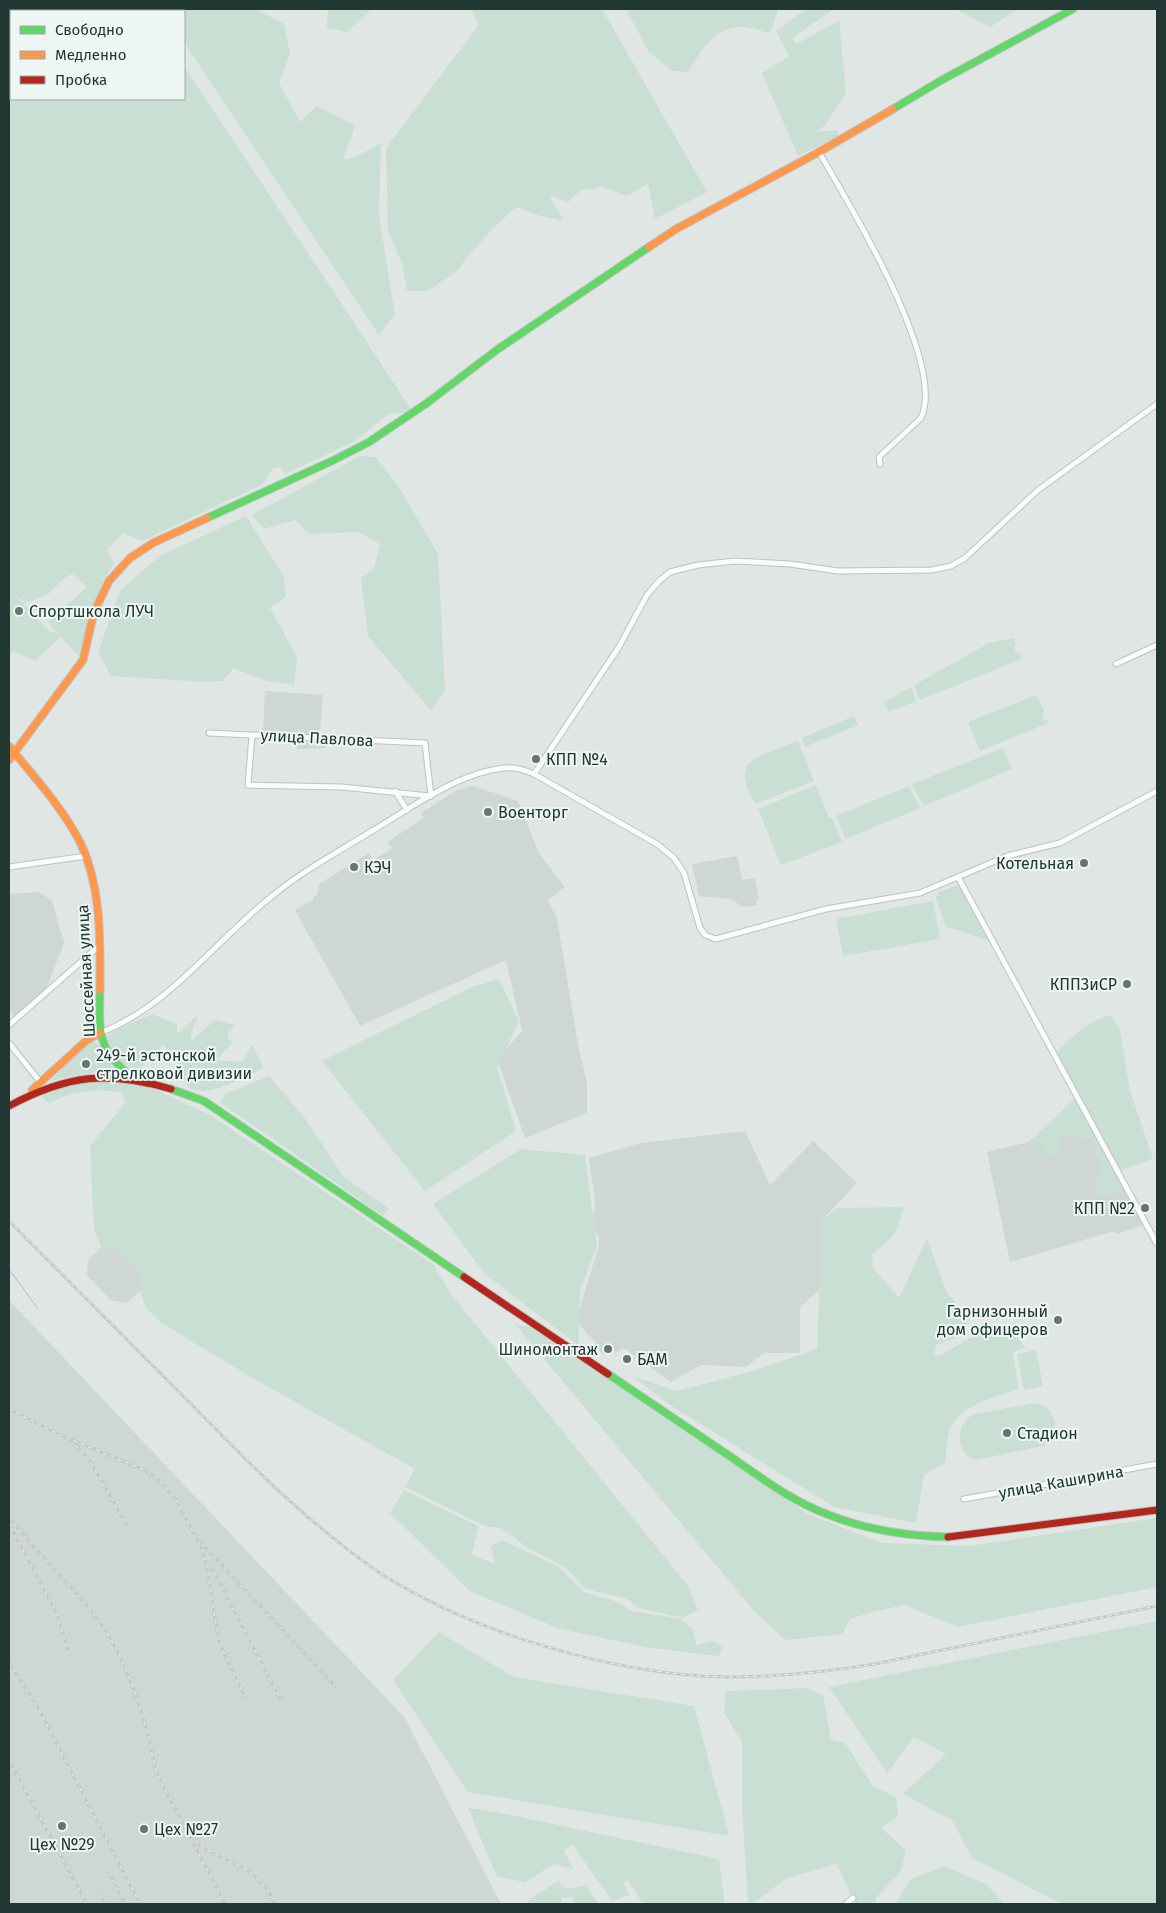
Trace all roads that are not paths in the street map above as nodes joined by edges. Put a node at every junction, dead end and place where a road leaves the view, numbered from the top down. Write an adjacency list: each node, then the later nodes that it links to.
1 (1073, 9): 2 (main road)
2 (819, 152): 4 (street); 10 (main road)
3 (1157, 404): 12 (street)
4 (880, 464)
5 (1157, 645): 6 (street)
6 (1116, 664)
7 (209, 733): 8 (street, улица Павлова)
8 (252, 735): 14 (street); 15 (street, улица Павлова)
9 (9, 746): 10 (main road, Шоссейная улица)
10 (14, 753): 11 (main road); 17 (main road, Шоссейная улица)
11 (9, 760)
12 (534, 774): 15 (street); 19 (street)
13 (1157, 791): 19 (street)
14 (395, 792): 15 (street); 16 (street)
15 (430, 796): 16 (street)
16 (407, 810): 22 (street)
17 (86, 856): 18 (street); 20 (main road, Шоссейная улица)
18 (9, 867)
19 (958, 877): 28 (street)
20 (99, 946): 21 (street); 22 (main road, Шоссейная улица)
21 (9, 1024)
22 (100, 1033): 24 (main road, Шоссейная улица); 25 (main road)
23 (9, 1043): 25 (street)
24 (135, 1079): 26 (main road); 31 (main road)
25 (41, 1083): 26 (main road)
26 (27, 1094): 27 (main road)
27 (9, 1106)
28 (1157, 1244)
29 (1157, 1464): 30 (street, улица Каширина)
30 (964, 1499)
31 (1157, 1510)
32 (853, 1898): 33 (street)
33 (846, 1904)

